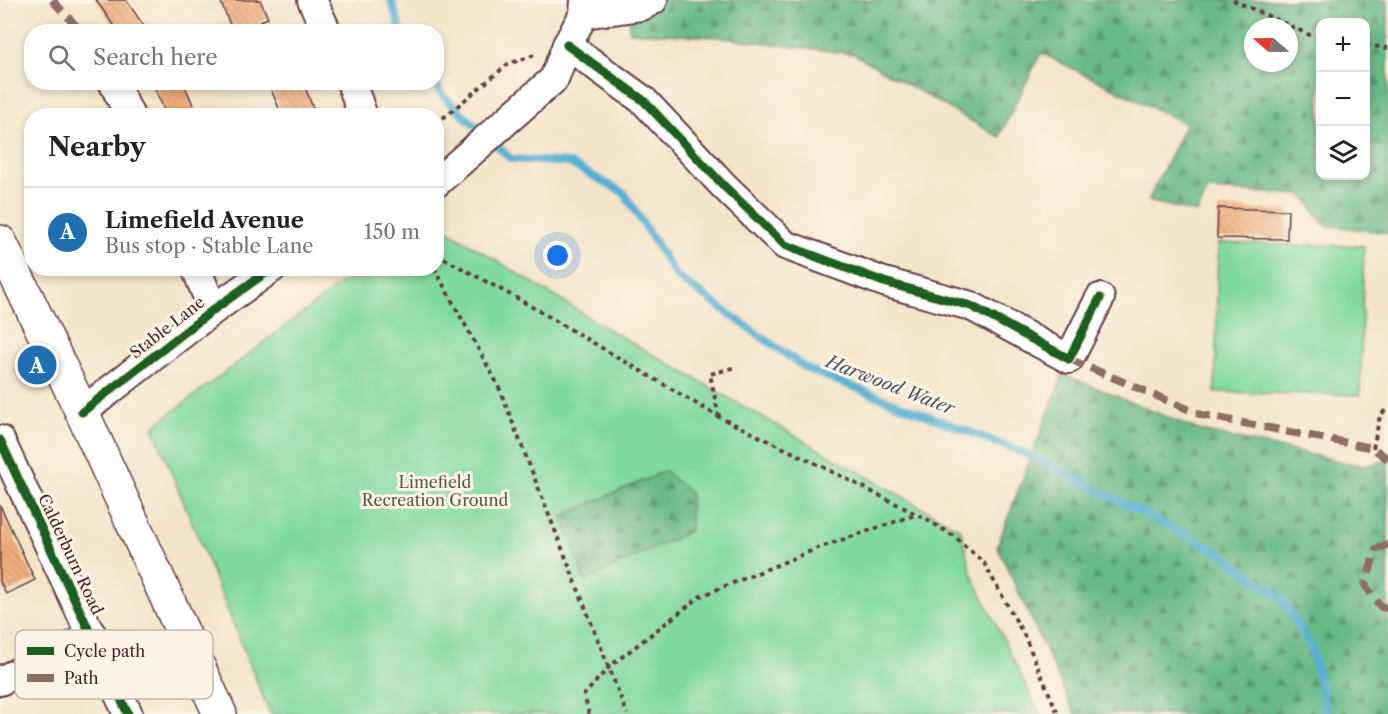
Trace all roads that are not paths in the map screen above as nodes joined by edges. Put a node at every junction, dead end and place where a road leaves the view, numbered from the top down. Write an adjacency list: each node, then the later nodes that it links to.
1 (312, 0): 4 (street)
2 (653, 0): 3 (street)
3 (585, 7): 5 (street)
4 (323, 24)
5 (567, 45): 10 (street); 14 (street)
6 (117, 90): 8 (street)
7 (354, 90): 9 (street)
8 (126, 108)
9 (360, 108)
10 (444, 176)
11 (0, 242): 16 (main road)
12 (199, 276): 15 (street)
13 (261, 276): 15 (street, Stable Lane)
14 (1100, 298)
15 (213, 310): 16 (street, Stable Lane)
16 (82, 412): 19 (main road)
17 (0, 440): 18 (street, Calderburn Road)
18 (90, 630)
19 (182, 630)
20 (15, 674): 21 (street)
21 (0, 681)
22 (121, 699): 24 (street, Calderburn Road)
23 (213, 699): 25 (main road)
24 (128, 714)
25 (220, 714)

